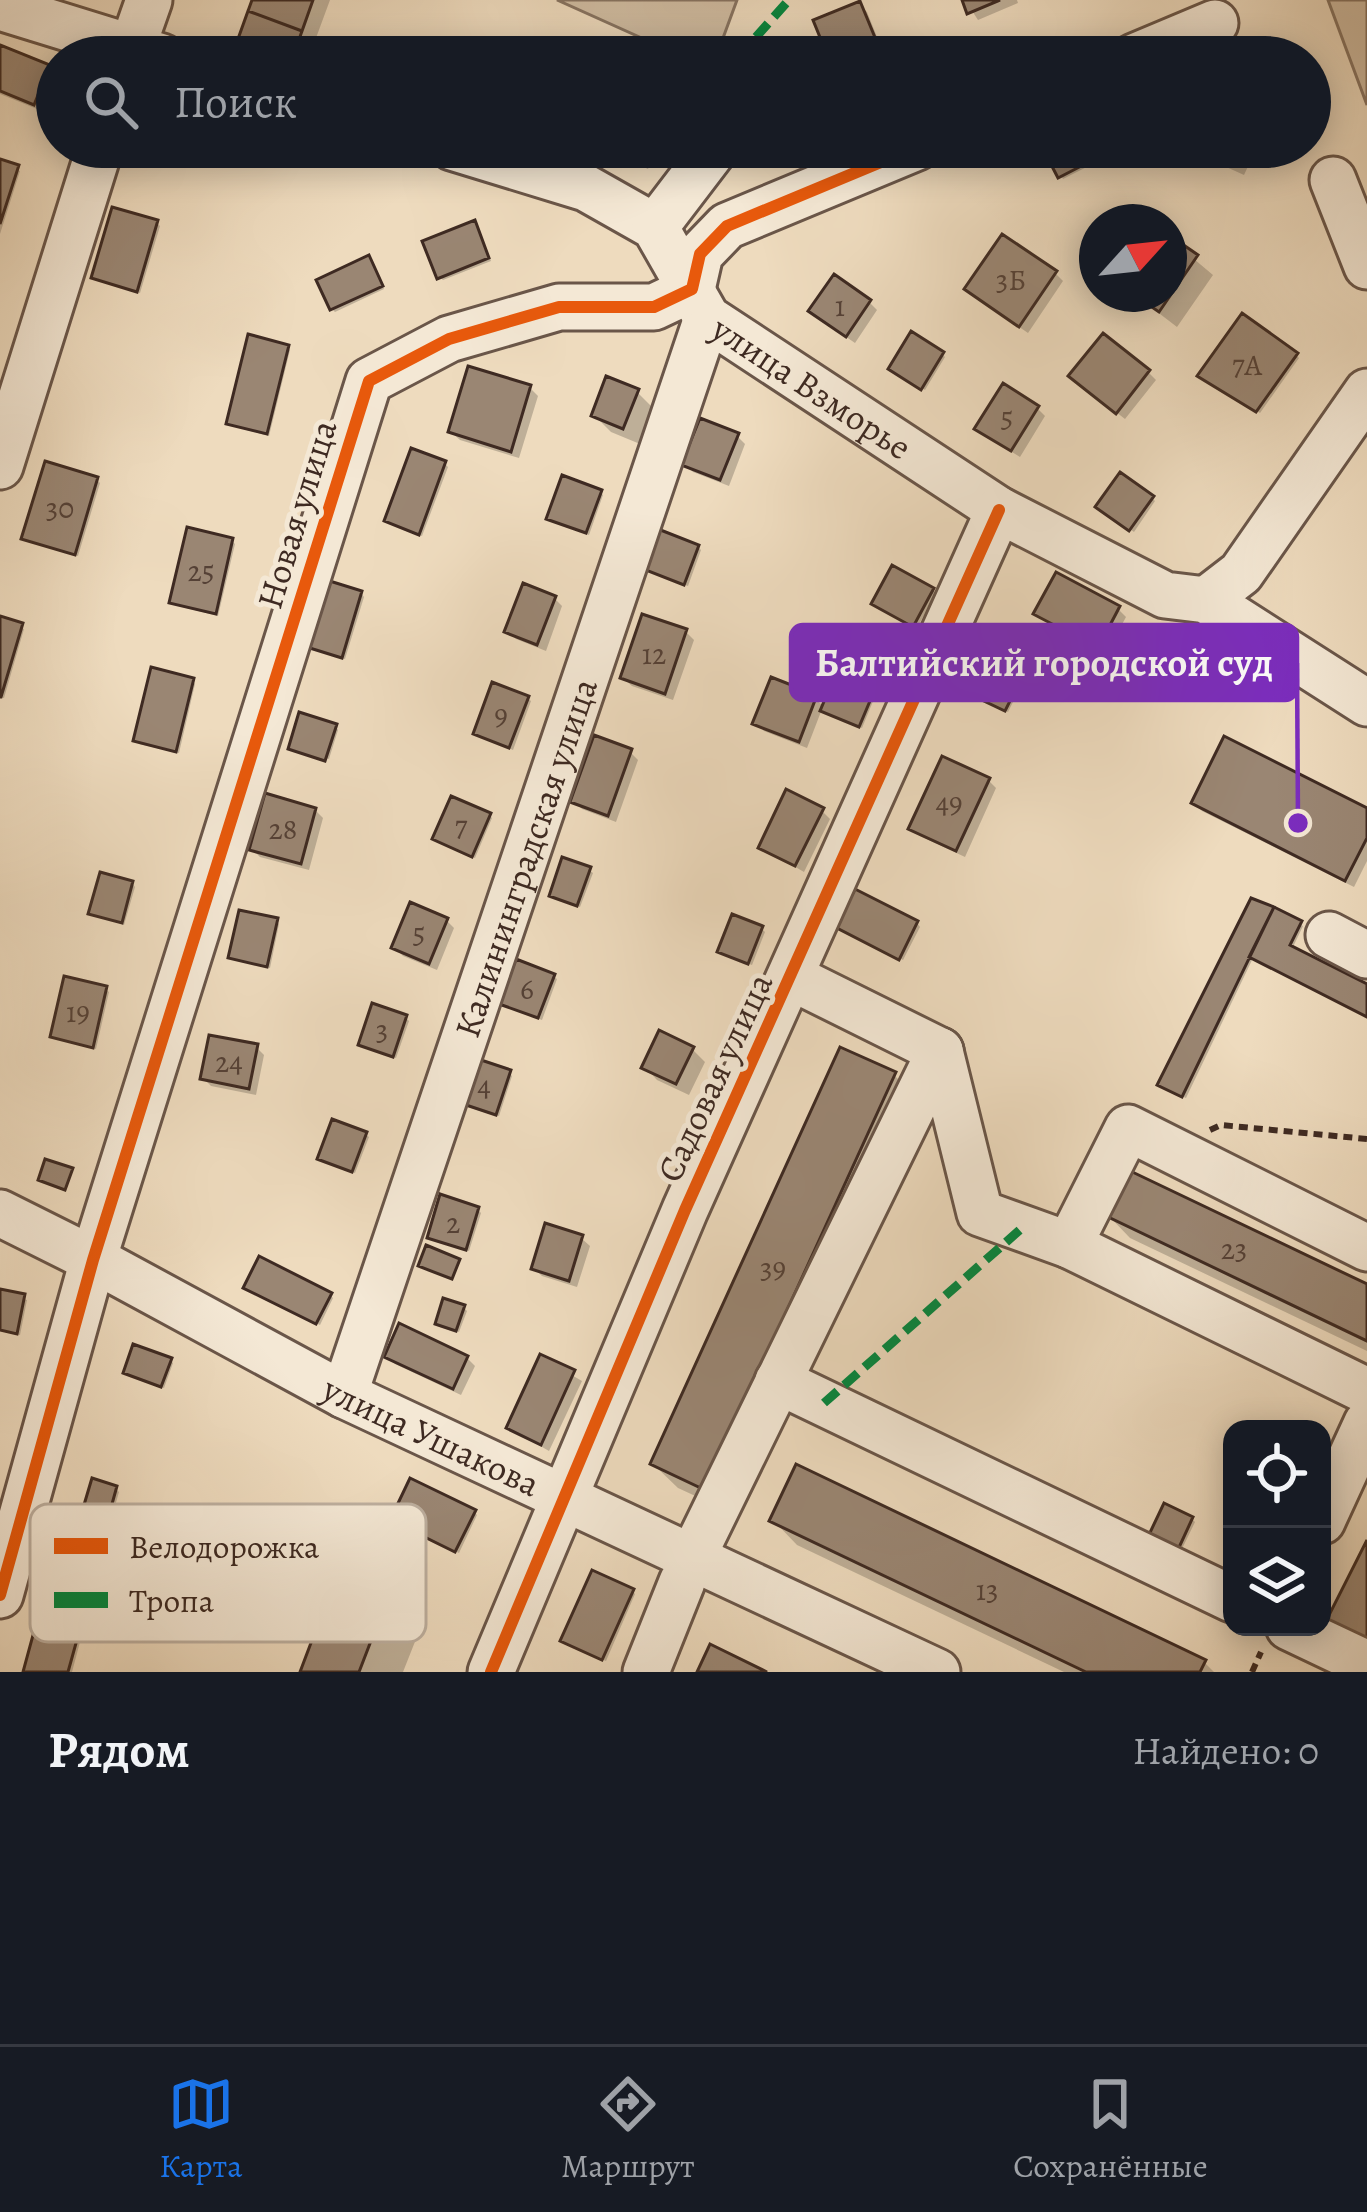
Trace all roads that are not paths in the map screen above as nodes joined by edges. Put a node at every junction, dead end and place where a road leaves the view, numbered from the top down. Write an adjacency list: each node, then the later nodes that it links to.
1 (149, 0): 5 (street)
2 (0, 7): 4 (street)
3 (1215, 23): 6 (street)
4 (87, 36)
5 (144, 36)
6 (1184, 36)
7 (93, 168): 16 (street)
8 (521, 168): 12 (street, улица Взморье)
9 (700, 168): 12 (street)
10 (866, 168): 14 (street)
11 (1333, 180): 13 (street)
12 (655, 227): 14 (street, улица Взморье)
13 (1367, 266)
14 (699, 303): 17 (street, улица Взморье); 25 (street, Новая улица); 28 (street, Калининградская улица)
15 (1367, 392): 18 (street)
16 (0, 466)
17 (999, 510): 18 (street, улица Взморье); 20 (street, Садовая улица)
18 (1206, 600): 19 (street, улица Взморье)
19 (1367, 703)
20 (793, 978): 21 (street); 30 (street, Садовая улица)
21 (940, 1051): 23 (street); 26 (street)
22 (0, 1214): 25 (street, улица Ушакова)
23 (1069, 1245): 24 (street); 27 (street)
24 (1367, 1248)
25 (93, 1260): 28 (street, улица Ушакова); 33 (street, Новая улица)
26 (778, 1382): 32 (street); 34 (street)
27 (1367, 1391)
28 (344, 1396): 30 (street, улица Ушакова)
29 (1367, 1424): 31 (street)
30 (562, 1497): 32 (street, улица Ушакова); 38 (street, Садовая улица)
31 (1331, 1502)
32 (687, 1569): 36 (street, улица Ушакова); 39 (street)
33 (0, 1595)
34 (1223, 1595)
35 (1308, 1636): 37 (street)
36 (854, 1654): 40 (street, улица Ушакова)
37 (1367, 1664)
38 (491, 1672)
39 (646, 1672)
40 (937, 1672)

